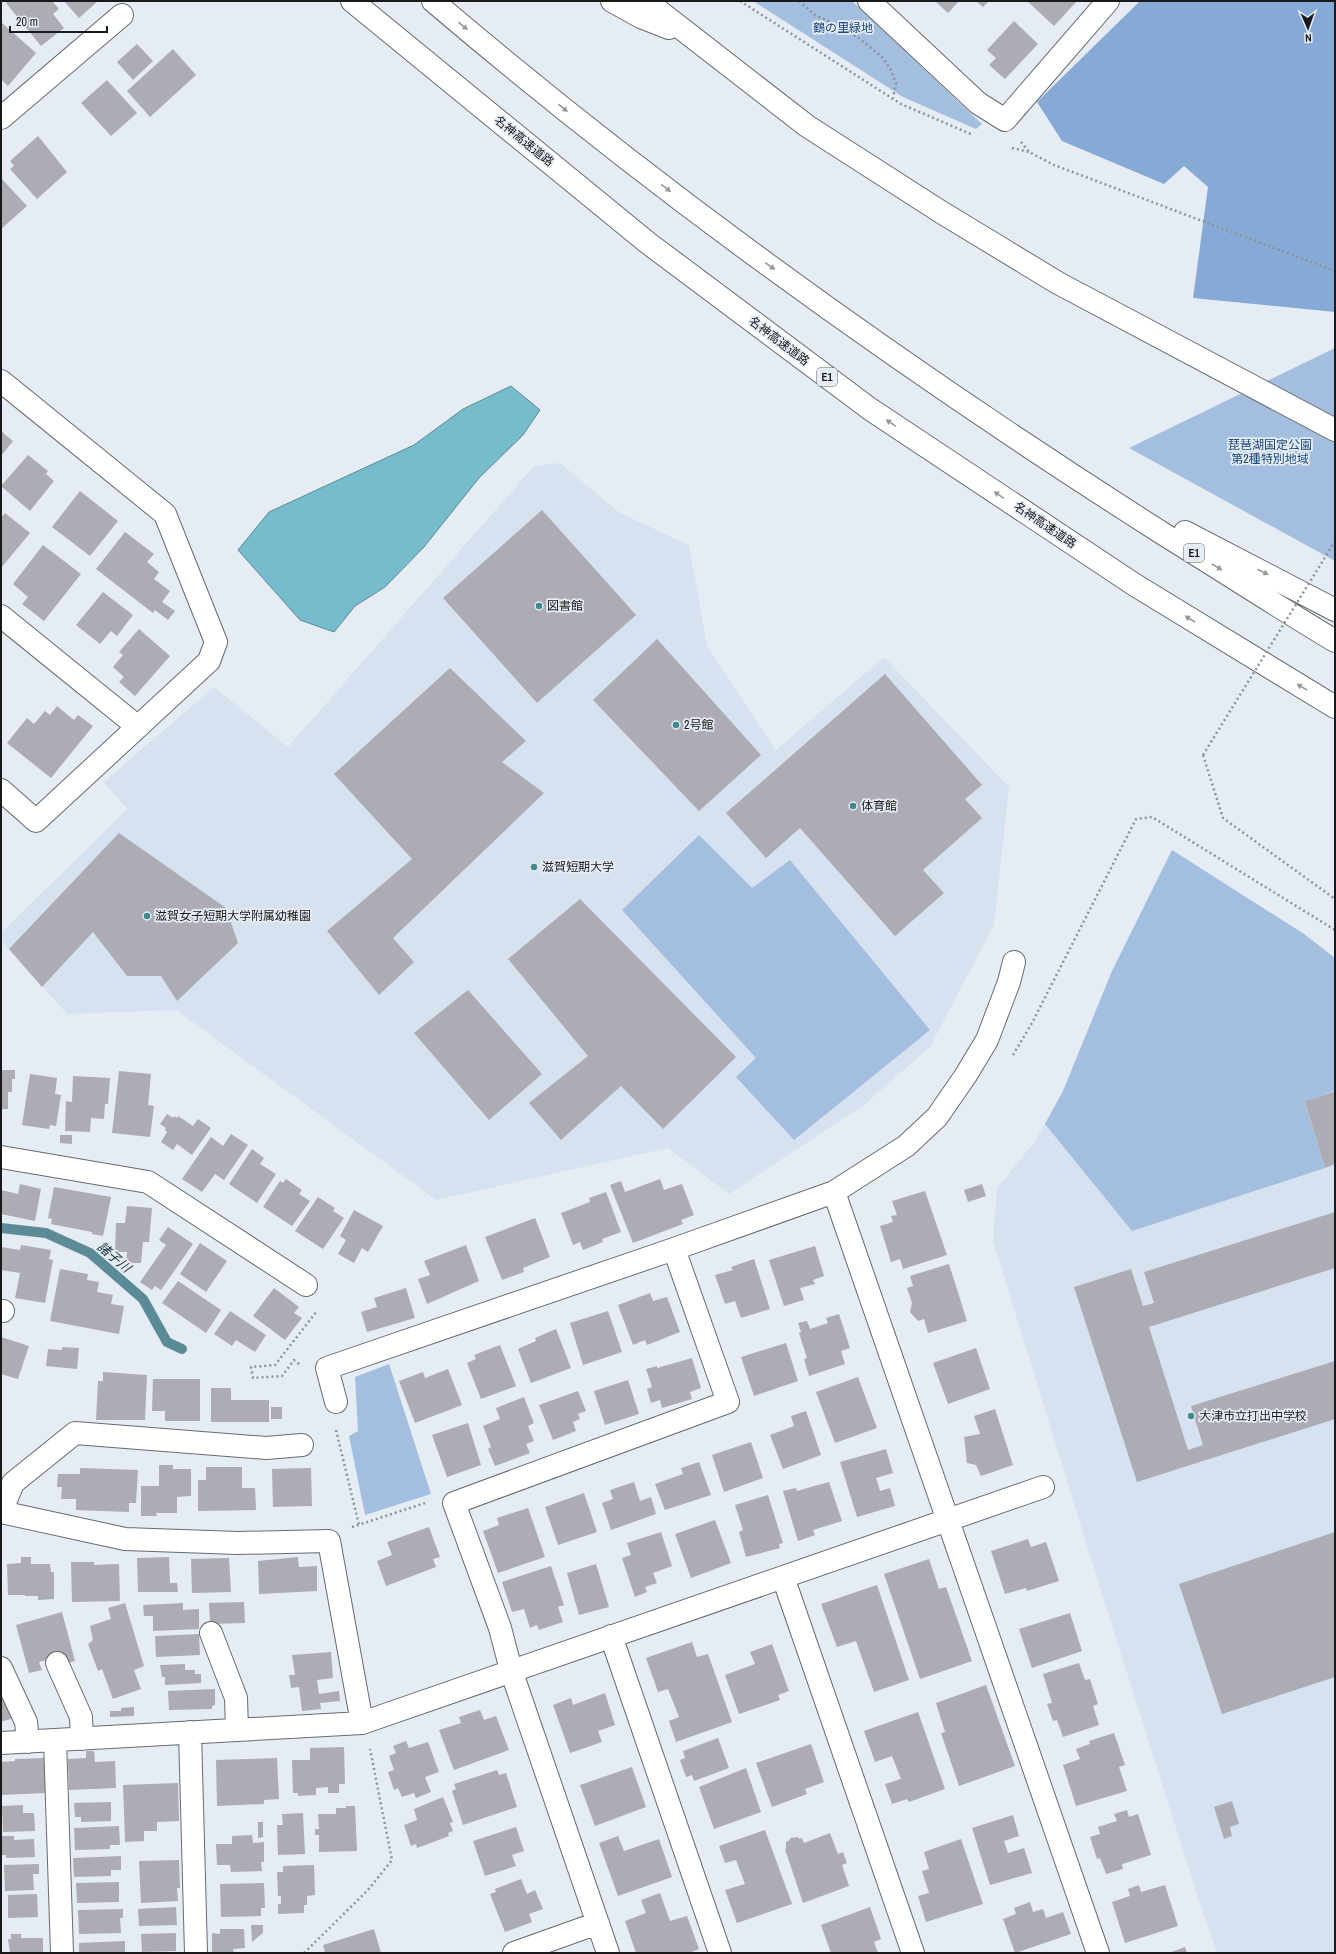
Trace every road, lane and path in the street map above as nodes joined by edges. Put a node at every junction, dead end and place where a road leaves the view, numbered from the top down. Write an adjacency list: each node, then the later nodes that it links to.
1 (352, 1): 25 (main road, 名神高速道路 / E1, one-way to 1)
2 (433, 1): 20 (main road, E1, one-way to 20)
3 (612, 1): 10 (main road)
4 (646, 1): 10 (main road)
5 (740, 1): 11 (path)
6 (798, 1): 11 (path)
7 (869, 1): 13 (main road)
8 (1108, 1): 13 (main road)
9 (122, 15): 12 (main road)
10 (691, 36): 19 (main road)
11 (893, 98): 14 (path)
12 (1, 118)
13 (1005, 120): 16 (path)
14 (975, 136)
15 (1009, 147): 16 (path)
16 (1029, 152): 17 (path)
17 (1335, 271)
18 (1, 381): 26 (main road)
19 (1335, 430)
20 (1054, 464): 22 (main road, one-way to 22); 24 (main road, E1, one-way to 24)
21 (1335, 541): 28 (path, bridge)
22 (1335, 610)
23 (1, 616): 26 (main road)
24 (1335, 641)
25 (1335, 707)
26 (138, 727): 27 (main road)
27 (1, 790)
28 (1335, 899)
29 (1335, 930): 31 (path)
30 (1014, 962): 33 (main road)
31 (1012, 1057)
32 (1, 1157): 35 (main road)
33 (834, 1192): 34 (main road); 44 (main road)
34 (674, 1249): 38 (main road); 42 (main road)
35 (306, 1285)
36 (321, 1306): 37 (path)
37 (294, 1360)
38 (336, 1402)
39 (336, 1429): 45 (path)
40 (302, 1445): 43 (main road)
41 (1043, 1487): 44 (main road)
42 (454, 1503): 45 (path); 52 (main road)
43 (1, 1512): 46 (main road)
44 (948, 1520): 47 (main road); 68 (main road)
45 (359, 1525): 46 (path)
46 (329, 1541): 53 (main road)
47 (783, 1577): 49 (main road); 67 (main road)
48 (211, 1633): 54 (main road)
49 (611, 1636): 52 (main road); 66 (main road)
50 (57, 1663): 56 (main road)
51 (1, 1668): 58 (main road)
52 (511, 1670): 53 (main road); 60 (main road)
53 (362, 1723): 54 (main road); 63 (path)
54 (237, 1730): 55 (main road)
55 (190, 1732): 56 (main road); 62 (main road)
56 (82, 1739): 57 (main road)
57 (55, 1740): 58 (main road); 61 (main road)
58 (28, 1742): 59 (main road)
59 (1, 1743)
60 (598, 1923): 64 (main road); 65 (main road)
61 (62, 1953)
62 (196, 1953)
63 (304, 1953)
64 (514, 1953)
65 (608, 1953)
66 (720, 1953)
67 (913, 1953)
68 (1098, 1953)

